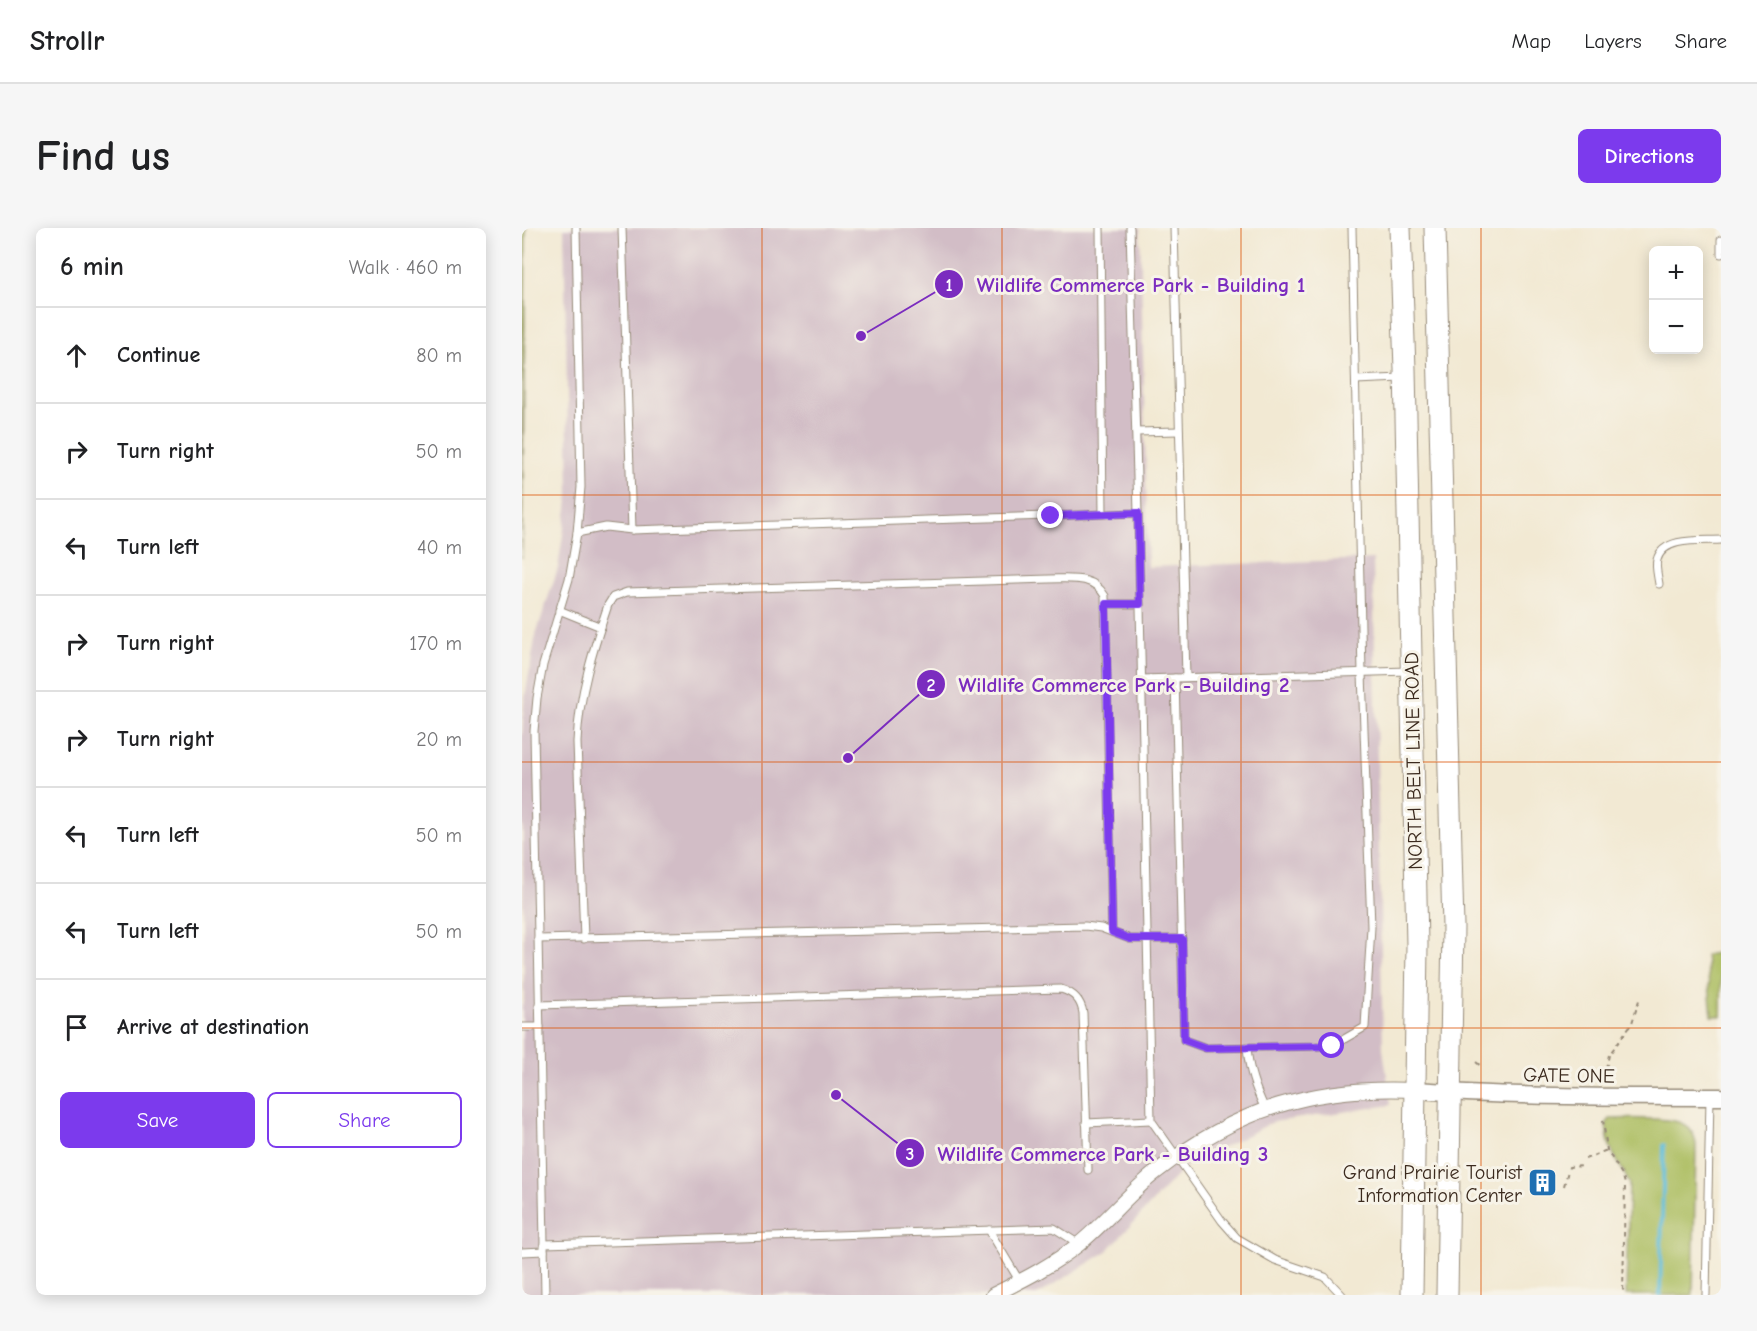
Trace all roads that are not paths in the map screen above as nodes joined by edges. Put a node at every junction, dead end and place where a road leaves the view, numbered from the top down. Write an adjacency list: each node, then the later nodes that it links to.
1 (576, 228): 18 (lane)
2 (622, 228): 17 (lane)
3 (1100, 228): 16 (lane)
4 (1130, 228): 14 (lane)
5 (1174, 228): 13 (lane)
6 (1352, 228): 12 (lane)
7 (1400, 228): 11 (main road, NORTH BELT LINE ROAD)
8 (1436, 228): 40 (main road, NORTH BELT LINE ROAD)
9 (1721, 240): 10 (lane)
10 (1721, 254)
11 (1405, 378): 12 (lane); 25 (main road, NORTH BELT LINE ROAD)
12 (1356, 380): 26 (lane)
13 (1179, 431): 14 (lane); 28 (lane)
14 (1136, 432): 15 (lane)
15 (1138, 513): 16 (lane); 22 (lane)
16 (1103, 514): 17 (lane)
17 (632, 530): 18 (lane)
18 (577, 533): 23 (lane)
19 (1721, 540): 20 (lane)
20 (1659, 584)
21 (1106, 604): 22 (lane); 24 (lane); 30 (lane)
22 (1140, 604): 29 (lane)
23 (559, 610): 24 (lane); 31 (lane)
24 (601, 627): 32 (lane)
25 (1411, 671): 26 (lane); 39 (main road, NORTH BELT LINE ROAD)
26 (1362, 673): 28 (lane); 38 (lane)
27 (1174, 678): 28 (lane); 29 (lane); 34 (lane)
28 (1186, 678)
29 (1141, 679): 33 (lane)
30 (1112, 932): 32 (lane); 33 (lane)
31 (538, 939): 32 (lane); 35 (lane)
32 (584, 939)
33 (1146, 939): 34 (lane); 43 (lane)
34 (1182, 939): 38 (lane)
35 (539, 1005): 37 (lane); 44 (lane)
36 (522, 1027): 37 (lane)
37 (540, 1027): 49 (lane)
38 (1247, 1047): 42 (lane)
39 (1416, 1090): 40 (street, GATE ONE); 42 (street); 55 (main road, NORTH BELT LINE ROAD)
40 (1450, 1093): 41 (street, GATE ONE); 56 (main road, NORTH BELT LINE ROAD)
41 (1715, 1097): 57 (lane)
42 (1265, 1109): 45 (street)
43 (1151, 1120): 44 (lane); 45 (lane)
44 (1086, 1123): 46 (lane)
45 (1178, 1156): 48 (street); 54 (lane)
46 (1088, 1170)
47 (989, 1230): 48 (lane); 49 (lane); 51 (lane)
48 (1079, 1244): 51 (street)
49 (544, 1248): 50 (lane); 52 (lane)
50 (522, 1252)
51 (1020, 1282): 53 (street)
52 (545, 1295)
53 (993, 1295)
54 (1342, 1295)
55 (1412, 1295)
56 (1447, 1295)
57 (1706, 1295)

